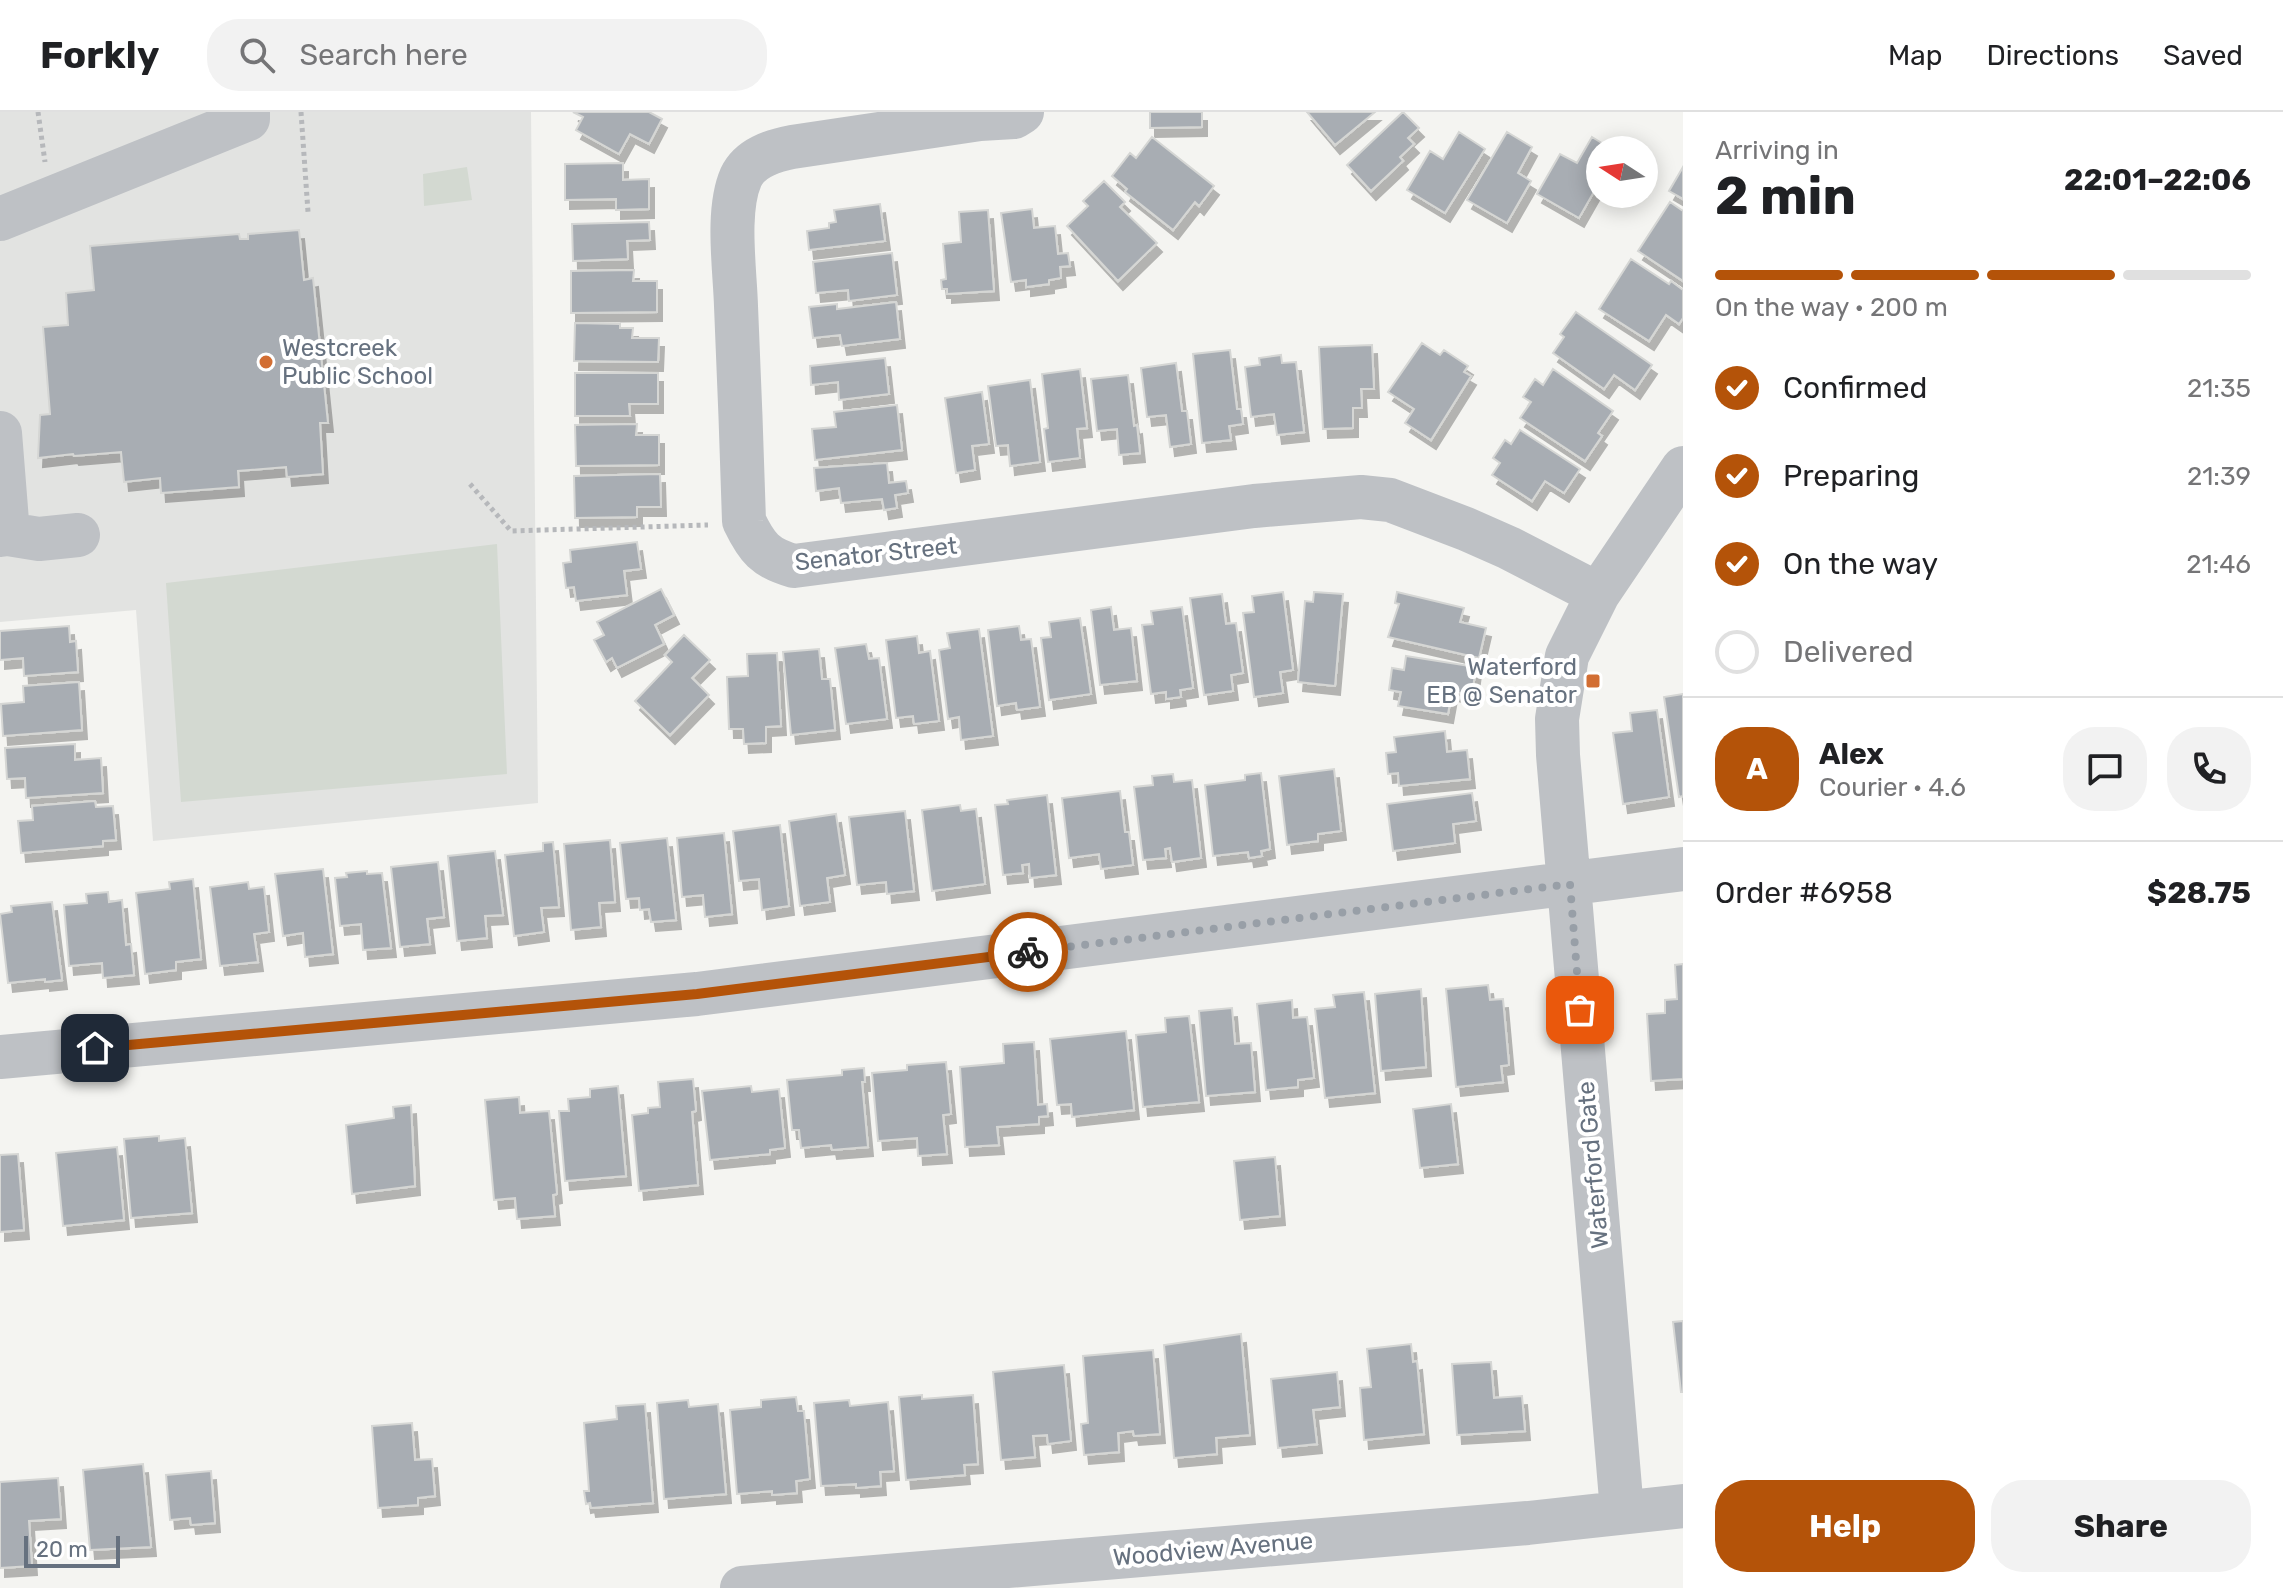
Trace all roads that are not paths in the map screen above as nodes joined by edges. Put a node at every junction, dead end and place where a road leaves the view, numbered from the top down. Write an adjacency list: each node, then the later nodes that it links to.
1 (248, 112): 3 (street)
2 (1022, 112): 8 (street, Senator Street)
3 (0, 219)
4 (0, 433): 6 (street)
5 (1683, 468): 8 (street, Waterford Gate)
6 (4, 535): 7 (street)
7 (78, 535)
8 (1598, 594): 10 (street, Waterford Gate)
9 (1683, 869): 10 (street)
10 (1570, 884): 11 (street); 13 (street, Waterford Gate)
11 (0, 1057)
12 (1683, 1506): 13 (street, Woodview Avenue)
13 (1622, 1511): 14 (street, Woodview Avenue)
14 (742, 1588)

